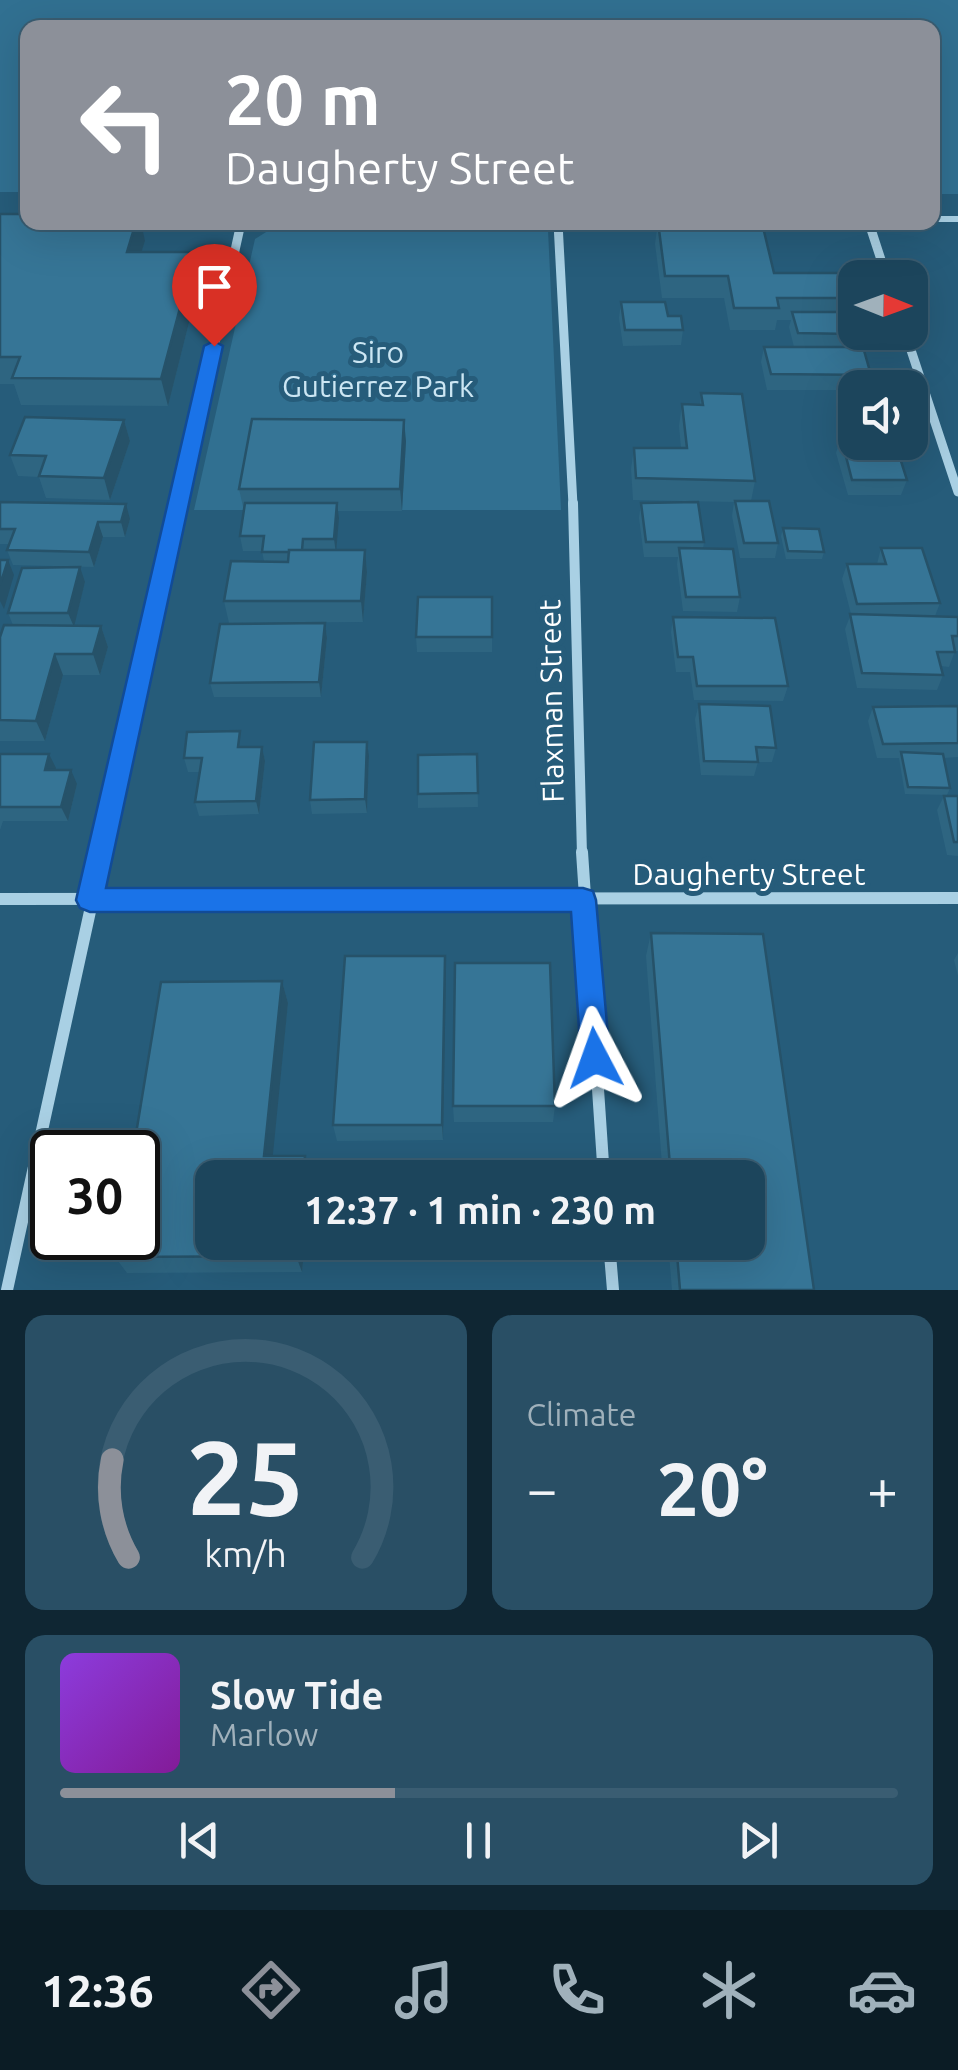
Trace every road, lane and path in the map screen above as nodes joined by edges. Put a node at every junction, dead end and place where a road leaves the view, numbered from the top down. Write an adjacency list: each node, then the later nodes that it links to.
1 (239, 230): 9 (street)
2 (559, 230): 10 (street, Flaxman Street)
3 (872, 230): 4 (street)
4 (881, 260)
5 (911, 350): 6 (street)
6 (958, 492)
7 (958, 898): 10 (street, Daugherty Street)
8 (0, 899): 9 (street, Daugherty Street)
9 (90, 900): 10 (street, Daugherty Street); 13 (street)
10 (583, 900): 11 (street, Flaxman Street)
11 (603, 1160)
12 (610, 1260): 14 (street)
13 (6, 1290)
14 (613, 1290)

